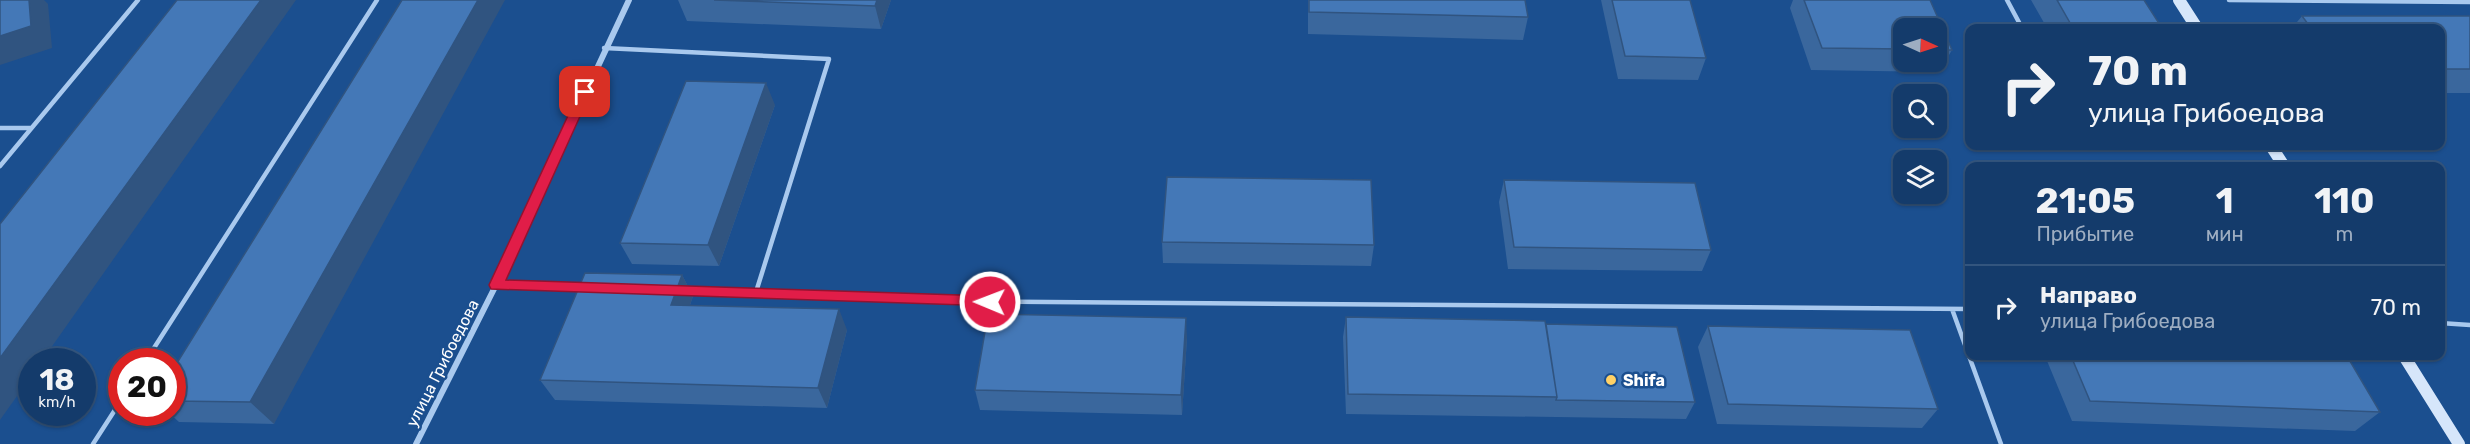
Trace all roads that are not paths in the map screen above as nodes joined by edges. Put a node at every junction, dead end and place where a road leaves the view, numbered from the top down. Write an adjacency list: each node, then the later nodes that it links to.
1 (138, 0): 12 (lane)
2 (377, 0): 23 (lane)
3 (629, 0): 10 (street, улица Грибоедова)
4 (2007, 0): 8 (lane)
5 (2179, 0): 9 (street)
6 (2229, 0): 7 (lane)
7 (2470, 2)
8 (2020, 24)
9 (2194, 24)
10 (604, 48): 14 (street, улица Грибоедова); 17 (lane)
11 (0, 128): 12 (lane)
12 (31, 128): 13 (lane)
13 (0, 166)
14 (496, 285): 15 (lane); 28 (street, улица Грибоедова)
15 (591, 288)
16 (673, 290): 17 (lane)
17 (756, 292): 18 (lane)
18 (1952, 309): 19 (lane); 22 (lane)
19 (1965, 309)
20 (2445, 323): 21 (lane)
21 (2470, 325)
22 (1965, 345)
23 (155, 348)
24 (1971, 360): 29 (lane)
25 (2406, 360): 30 (street)
26 (108, 421): 27 (lane)
27 (93, 444)
28 (416, 444)
29 (2001, 444)
30 (2459, 444)

